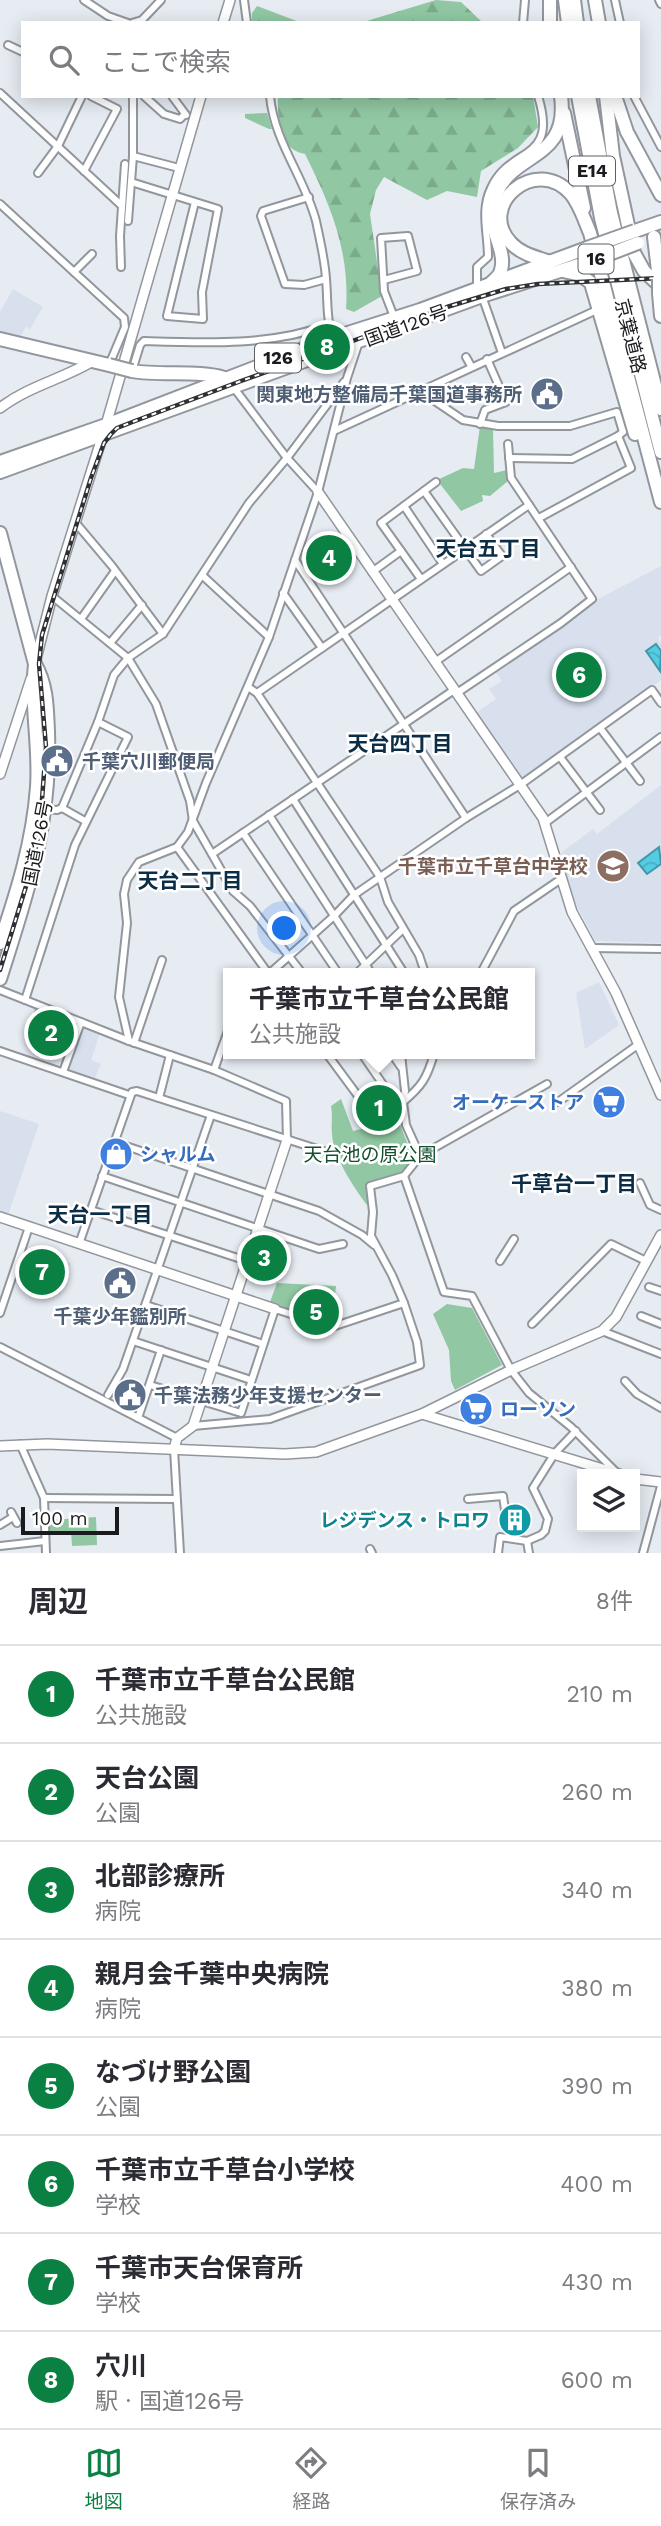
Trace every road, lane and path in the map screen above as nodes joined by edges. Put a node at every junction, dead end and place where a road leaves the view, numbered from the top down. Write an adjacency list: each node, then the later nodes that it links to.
1 (84, 0): 11 (street)
2 (161, 0): 12 (street)
3 (230, 0): 13 (street)
4 (244, 0): 14 (street)
5 (525, 0): 15 (street)
6 (550, 0): 16 (highway)
7 (565, 0): 17 (highway)
8 (575, 0): 18 (highway)
9 (595, 0): 19 (highway)
10 (615, 0): 20 (street)
11 (124, 21)
12 (144, 21)
13 (224, 21)
14 (247, 21)
15 (523, 21)
16 (550, 21)
17 (568, 21)
18 (577, 21)
19 (599, 21)
20 (620, 21)
21 (8, 45): 22 (street)
22 (21, 51)
23 (0, 93): 39 (street)
24 (81, 98): 39 (street)
25 (95, 98): 44 (street)
26 (133, 98): 41 (street)
27 (146, 98): 38 (street)
28 (174, 98): 38 (street)
29 (200, 98): 38 (street)
30 (270, 98): 49 (street)
31 (539, 98): 68 (street)
32 (579, 98): 93 (highway, 京葉道路 / E14)
33 (589, 98): 87 (highway, 京葉道路 / E14)
34 (606, 98): 65 (highway)
35 (616, 98): 48 (highway)
36 (635, 98): 40 (street)
37 (561, 99): 55 (highway); 58 (highway)
38 (189, 117): 43 (street)
39 (58, 146): 44 (street); 45 (street)
40 (661, 147)
41 (134, 156): 43 (street); 46 (street)
42 (125, 164): 52 (street)
43 (180, 169): 47 (street)
44 (85, 171): 52 (street)
45 (38, 173)
46 (131, 182): 47 (street); 53 (street)
47 (173, 195): 50 (street); 89 (street)
48 (661, 195)
49 (309, 197): 66 (street); 66 (street)
50 (195, 202): 50 (street)
51 (0, 204): 62 (street)
52 (121, 205): 61 (street)
53 (128, 221)
54 (661, 222): 56 (highway, 16)
55 (590, 233): 60 (highway, 16); 99 (highway, 16)
56 (637, 234): 57 (highway, 国道126号 / 126); 60 (highway, 16, bridge); 64 (highway, 国道126号 / 126, bridge)
57 (659, 234): 65 (highway)
58 (499, 251): 63 (highway); 68 (highway)
59 (92, 254): 62 (street)
60 (550, 262): 63 (highway, 国道126号 / 126)
61 (121, 267)
62 (74, 272): 80 (street)
63 (521, 272): 64 (highway); 68 (highway, 国道126号 / 126)
64 (556, 273): 68 (highway, 国道126号 / 126); 69 (highway)
65 (660, 278): 70 (highway)
66 (326, 279): 72 (street)
67 (384, 280): 67 (street); 71 (street)
68 (483, 290): 71 (highway, 国道126号 / 126); 75 (highway, 国道126号 / 126); 76 (street)
69 (599, 309): 76 (street); 99 (highway)
70 (661, 316)
71 (394, 317): 73 (highway, 国道126号 / 126)
72 (328, 325): 73 (street); 82 (street)
73 (332, 338): 84 (highway, 国道126号 / 126)
74 (0, 339): 79 (highway, 国道126号 / 126)
75 (359, 342): 83 (street); 84 (highway, 国道126号 / 126)
76 (502, 353): 78 (street)
77 (466, 357): 81 (street)
78 (487, 359): 81 (street); 88 (street)
79 (91, 362): 80 (highway, 国道126号 / 126); 86 (street)
80 (109, 365): 82 (highway, 国道126号 / 126, bridge)
81 (471, 366): 85 (street)
82 (132, 371): 84 (highway, 国道126号 / 126)
83 (347, 378): 90 (street); 94 (street)
84 (229, 383): 89 (highway, 国道126号 / 126); 94 (street)
85 (420, 391): 88 (street); 90 (street)
86 (0, 408)
87 (661, 410)
88 (480, 424): 91 (street)
89 (104, 430): 96 (highway, 国道126号 / 126); 97 (highway, 国道126号 / 126); 106 (street)
90 (334, 431): 101 (street)
91 (618, 436): 95 (street); 105 (street)
92 (508, 444): 95 (street)
93 (661, 452)
94 (287, 458): 101 (street); 116 (street)
95 (509, 458): 103 (street)
96 (0, 462)
97 (0, 472)
98 (436, 482): 100 (street)
99 (657, 488): 102 (highway, 16)
100 (424, 491): 104 (street); 109 (street)
101 (318, 492): 111 (street); 115 (street)
102 (661, 502)
103 (529, 505): 105 (street); 108 (street)
104 (404, 506): 110 (street); 112 (street)
105 (538, 518): 113 (street)
106 (75, 522): 114 (street); 119 (street)
107 (0, 533): 130 (highway, 国道126号)
108 (486, 534): 109 (street); 109 (street)
109 (465, 549): 112 (street)
110 (401, 551): 115 (street); 117 (street)
111 (295, 560): 118 (street); 123 (street)
112 (443, 564): 117 (street)
113 (571, 568): 129 (street); 132 (street)
114 (115, 571): 121 (street); 122 (street)
115 (372, 572): 120 (street)
116 (203, 576): 124 (street); 125 (street)
117 (421, 579): 120 (street)
118 (284, 593): 125 (street); 127 (street)
119 (52, 596): 122 (street); 130 (street)
120 (392, 600): 123 (street); 129 (street)
121 (142, 605): 124 (street); 126 (street)
122 (81, 619): 126 (street)
123 (344, 633): 127 (street); 136 (street)
124 (163, 634): 128 (street)
125 (269, 637): 131 (street)
126 (110, 643): 128 (street)
127 (322, 648): 133 (street)
128 (128, 658): 135 (street); 153 (street)
129 (435, 662): 132 (street)
130 (35, 664): 141 (street); 148 (highway, 国道126号); 164 (highway, 国道126号)
131 (248, 687): 133 (street); 153 (street)
132 (455, 692): 136 (street); 144 (street)
133 (257, 693): 143 (street)
134 (661, 702): 137 (street)
135 (98, 722): 147 (street); 152 (street)
136 (404, 724): 143 (street); 151 (street)
137 (600, 728): 139 (street); 140 (street)
138 (661, 737): 140 (street)
139 (560, 757): 144 (street); 145 (street)
140 (626, 763): 142 (street); 145 (street)
141 (0, 774)
142 (640, 781)
143 (317, 783): 146 (street); 158 (street)
144 (520, 785): 151 (street); 154 (street)
145 (586, 792): 149 (street); 154 (street)
146 (293, 799): 150 (street); 160 (street)
147 (62, 808): 148 (street); 152 (street)
148 (45, 809): 180 (highway, 国道126号)
149 (600, 810)
150 (269, 815): 155 (street); 161 (street)
151 (466, 818): 158 (street)
152 (85, 821): 182 (street)
153 (193, 821): 156 (street); 157 (street)
154 (544, 822): 159 (street)
155 (243, 833): 157 (street); 163 (street)
156 (177, 847): 171 (street); 184 (street)
157 (212, 853): 168 (street)
158 (380, 877): 160 (street); 162 (street)
159 (561, 879): 166 (street); 179 (street)
160 (354, 895): 161 (street); 165 (street)
161 (334, 916): 163 (street); 170 (street)
162 (404, 929): 165 (street); 178 (street)
163 (313, 935): 168 (street); 174 (street)
164 (0, 943)
165 (386, 946): 170 (street); 177 (street)
166 (591, 948): 167 (street); 185 (street)
167 (661, 949)
168 (289, 957): 172 (street); 173 (street)
169 (162, 960): 184 (street)
170 (365, 965): 175 (street); 176 (street)
171 (265, 968)
172 (275, 968)
173 (298, 968)
174 (335, 968)
175 (362, 968)
176 (367, 968)
177 (401, 968)
178 (423, 968)
179 (484, 968)
180 (0, 979)
181 (0, 990): 182 (street)
182 (25, 1000): 183 (street)
183 (81, 1022): 184 (street); 196 (street)
184 (132, 1042): 188 (street)
185 (639, 1044): 200 (street); 203 (street)
186 (223, 1045): 195 (street)
187 (0, 1051): 196 (street)
188 (170, 1055): 195 (street); 201 (street)
189 (331, 1059): 198 (street)
190 (365, 1059): 198 (street)
191 (396, 1059): 194 (street)
192 (401, 1059): 194 (street)
193 (433, 1059): 202 (street)
194 (402, 1068): 202 (street)
195 (214, 1070): 205 (street)
196 (63, 1072): 199 (street)
197 (547, 1084): 208 (street)
198 (384, 1086): 202 (street)
199 (130, 1095): 201 (street); 206 (street)
200 (661, 1095)
201 (159, 1098): 204 (street)
202 (403, 1102): 208 (street)
203 (558, 1102)
204 (211, 1115): 205 (street); 209 (street)
205 (286, 1140): 207 (street); 213 (street)
206 (114, 1142): 209 (street); 210 (street)
207 (336, 1155)
208 (420, 1156): 211 (street)
209 (192, 1168): 213 (street); 214 (street)
210 (102, 1176): 214 (street); 215 (street)
211 (404, 1176): 225 (street); 250 (street)
212 (639, 1183): 216 (street)
213 (269, 1194): 219 (street); 225 (street)
214 (181, 1202): 219 (street); 221 (street)
215 (91, 1210): 221 (street); 223 (street)
216 (661, 1210)
217 (0, 1217): 218 (street)
218 (29, 1227): 223 (street); 231 (street)
219 (257, 1228): 224 (street); 226 (street)
220 (661, 1235): 228 (street)
221 (169, 1236): 226 (street); 229 (street)
222 (514, 1239): 227 (street)
223 (79, 1244): 229 (street)
224 (343, 1244)
225 (374, 1245): 235 (street)
226 (247, 1261): 234 (street)
227 (500, 1261)
228 (646, 1261): 240 (street); 242 (street)
229 (158, 1269): 234 (street); 236 (street)
230 (0, 1282): 231 (street)
231 (9, 1285): 238 (street)
232 (649, 1287): 233 (street)
233 (661, 1291)
234 (236, 1295): 237 (street); 243 (street)
235 (404, 1303): 237 (street); 259 (street)
236 (146, 1305): 243 (street); 244 (street)
237 (275, 1309): 245 (street)
238 (0, 1313)
239 (641, 1316): 241 (street)
240 (532, 1324)
241 (661, 1324)
242 (602, 1331): 248 (street); 250 (street)
243 (224, 1332): 245 (street); 249 (street)
244 (133, 1341): 247 (street); 254 (street)
245 (263, 1344): 251 (street)
246 (0, 1347): 258 (street)
247 (161, 1350): 249 (street); 253 (street)
248 (661, 1354)
249 (212, 1368): 251 (street); 255 (street)
250 (511, 1370): 257 (street); 260 (street)
251 (251, 1380): 255 (street)
252 (625, 1381): 256 (street)
253 (150, 1384): 255 (street); 258 (street)
254 (108, 1395)
255 (201, 1401): 259 (street)
256 (661, 1409)
257 (422, 1414): 264 (street); 265 (street)
258 (138, 1418): 261 (street)
259 (193, 1426): 261 (street)
260 (576, 1431): 265 (street); 267 (street)
261 (177, 1438): 264 (street)
262 (20, 1444): 263 (street); 264 (street); 270 (street)
263 (0, 1446)
264 (174, 1449): 271 (street)
265 (555, 1454): 266 (street); 277 (street)
266 (602, 1469)
267 (613, 1469)
268 (640, 1480): 269 (street)
269 (661, 1484): 283 (street)
270 (44, 1499): 271 (street); 276 (street)
271 (175, 1499): 280 (street)
272 (468, 1499): 275 (street)
273 (14, 1517): 274 (street)
274 (0, 1525)
275 (509, 1537): 277 (street); 281 (street)
276 (45, 1541): 278 (street); 279 (street)
277 (527, 1541): 282 (street)
278 (0, 1546)
279 (46, 1553)
280 (180, 1553)
281 (498, 1553)
282 (529, 1553)
283 (643, 1553)

